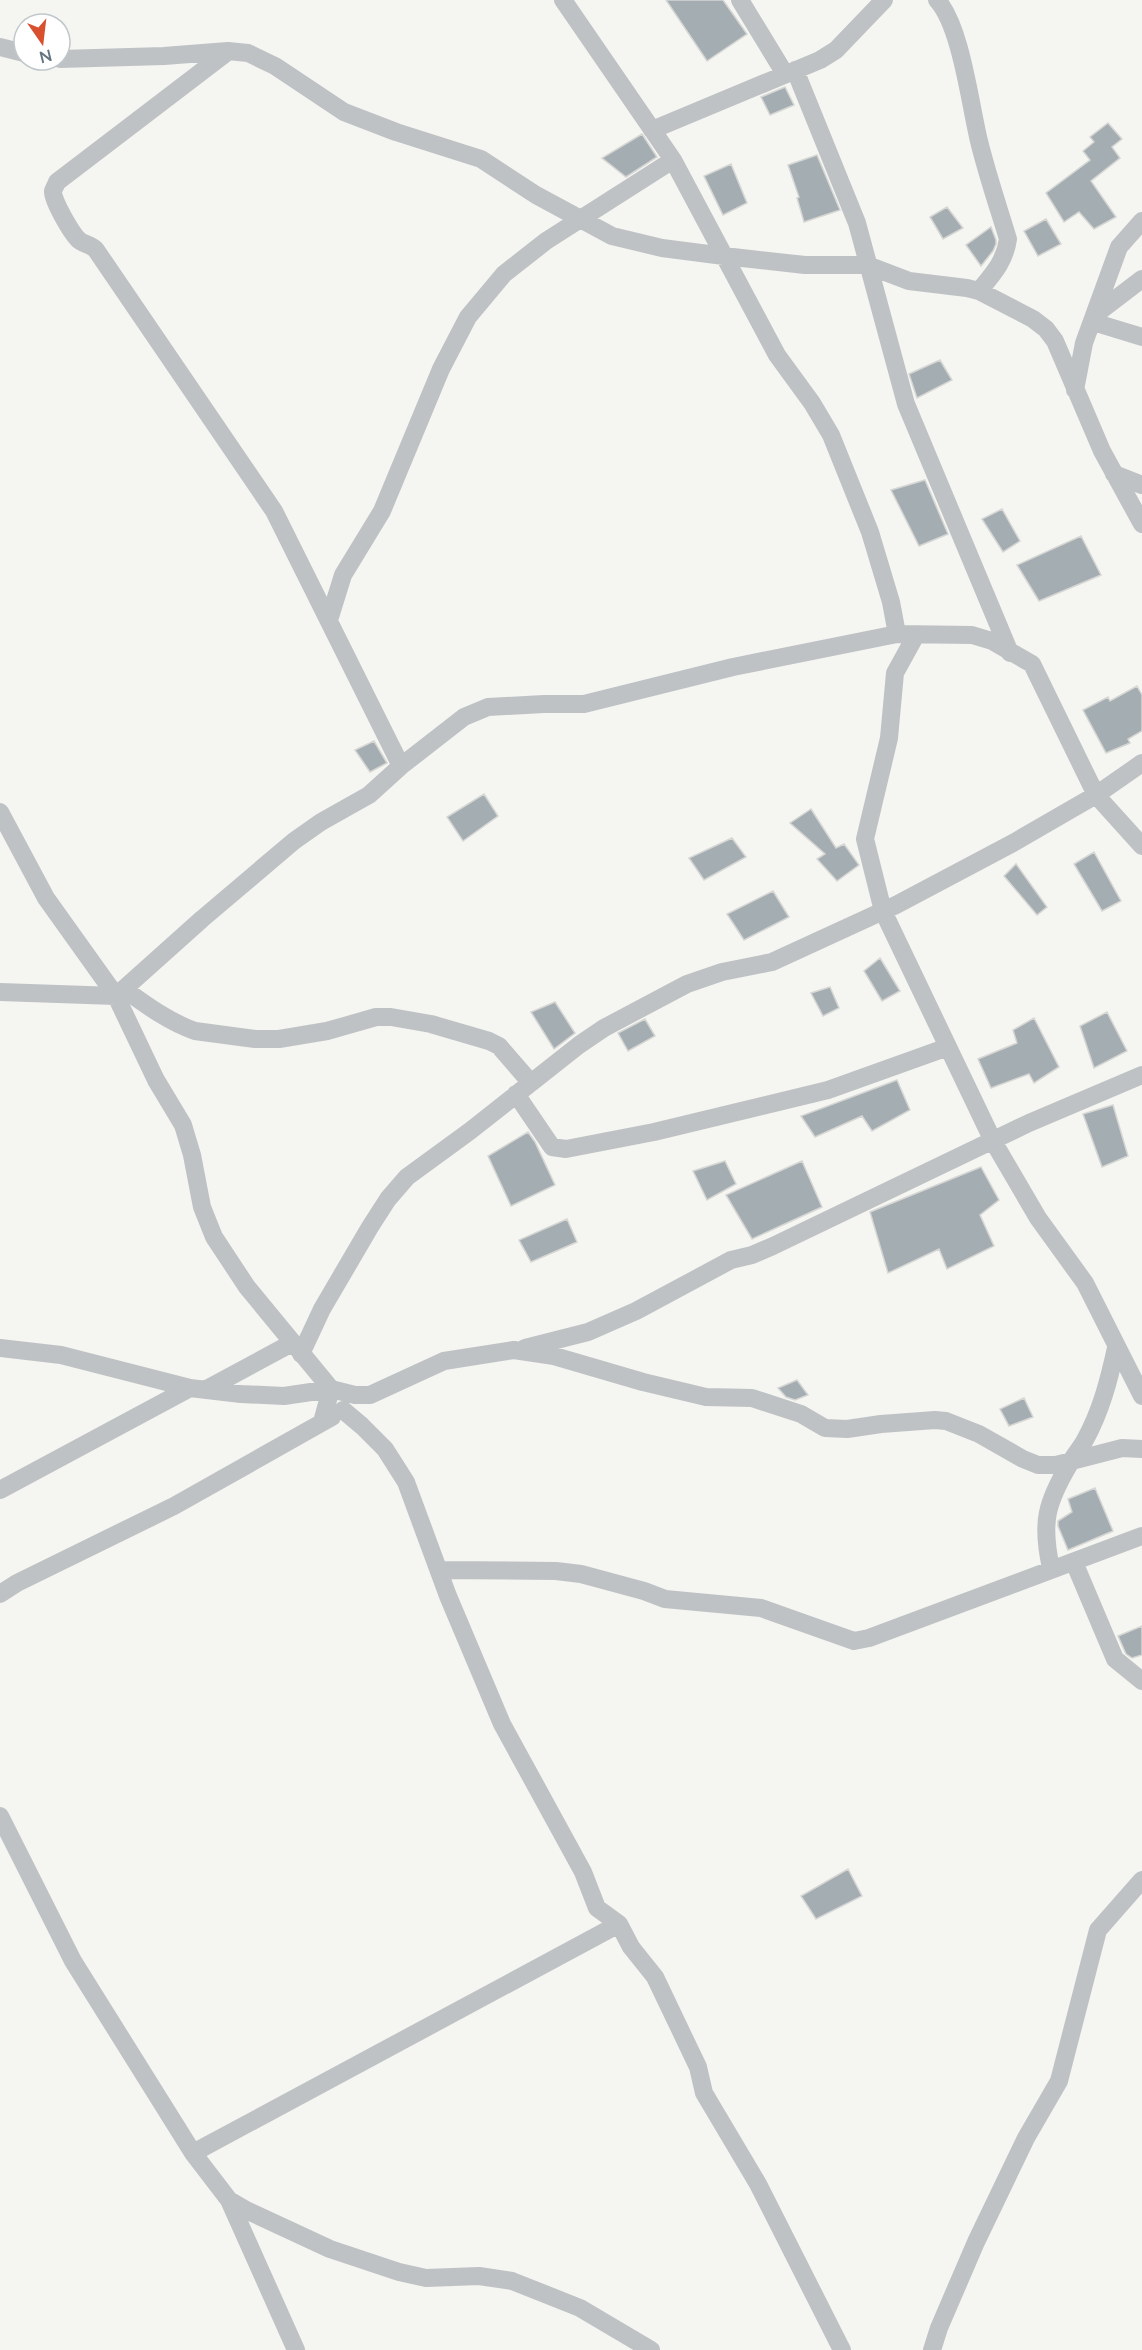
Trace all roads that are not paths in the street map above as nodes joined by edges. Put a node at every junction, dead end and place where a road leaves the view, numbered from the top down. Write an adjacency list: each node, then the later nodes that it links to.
1 (563, 0): 8 (street)
2 (740, 0): 7 (street)
3 (884, 0): 7 (street)
4 (937, 0): 15 (street)
5 (228, 51): 6 (street); 10 (street); 22 (street)
6 (72, 59)
7 (790, 72): 8 (street); 13 (street)
8 (652, 130): 9 (street)
9 (673, 160): 10 (street); 12 (street)
10 (578, 219): 12 (street); 22 (street)
11 (1142, 221): 16 (street)
12 (724, 256): 13 (street); 23 (street)
13 (867, 265): 15 (street); 25 (street)
14 (1142, 279): 16 (street)
15 (979, 291): 18 (street)
16 (1094, 318): 17 (street); 18 (street)
17 (1142, 337)
18 (1075, 390): 19 (street)
19 (1114, 474): 20 (street); 21 (street)
20 (1142, 485)
21 (1142, 524)
22 (328, 620): 27 (street)
23 (897, 634): 24 (street); 27 (street)
24 (916, 635): 25 (street); 31 (street)
25 (1011, 653): 28 (street)
26 (1142, 763): 28 (street)
27 (401, 766): 33 (street)
28 (1096, 795): 30 (street); 31 (street)
29 (0, 812): 33 (street)
30 (1142, 846)
31 (883, 911): 34 (street); 36 (street)
32 (0, 992): 33 (street)
33 (120, 993): 36 (street); 41 (street)
34 (948, 1047): 37 (street); 38 (street)
35 (1142, 1075): 38 (street)
36 (531, 1083): 37 (street)
37 (516, 1094): 41 (street)
38 (993, 1141): 40 (street); 42 (street)
39 (0, 1348): 43 (street)
40 (1116, 1348): 46 (street); 50 (street)
41 (297, 1349): 43 (street); 44 (street)
42 (514, 1350): 45 (street); 50 (street)
43 (198, 1389): 44 (street); 51 (street)
44 (332, 1389): 45 (street); 48 (street)
45 (370, 1395): 47 (street)
46 (1142, 1396)
47 (343, 1410): 48 (street); 55 (street)
48 (322, 1422): 56 (street)
49 (1142, 1449): 50 (street)
50 (1071, 1461): 54 (street)
51 (0, 1490)
52 (1142, 1536): 53 (street)
53 (1074, 1562): 54 (street); 57 (street)
54 (1051, 1568): 55 (street)
55 (439, 1570): 60 (street)
56 (0, 1594)
57 (1142, 1681)
58 (0, 1816): 61 (street)
59 (1142, 1880): 66 (street)
60 (619, 1924): 61 (street); 65 (street)
61 (193, 2153): 62 (street)
62 (229, 2200): 63 (street); 64 (street)
63 (296, 2350)
64 (651, 2350)
65 (842, 2350)
66 (932, 2350)

